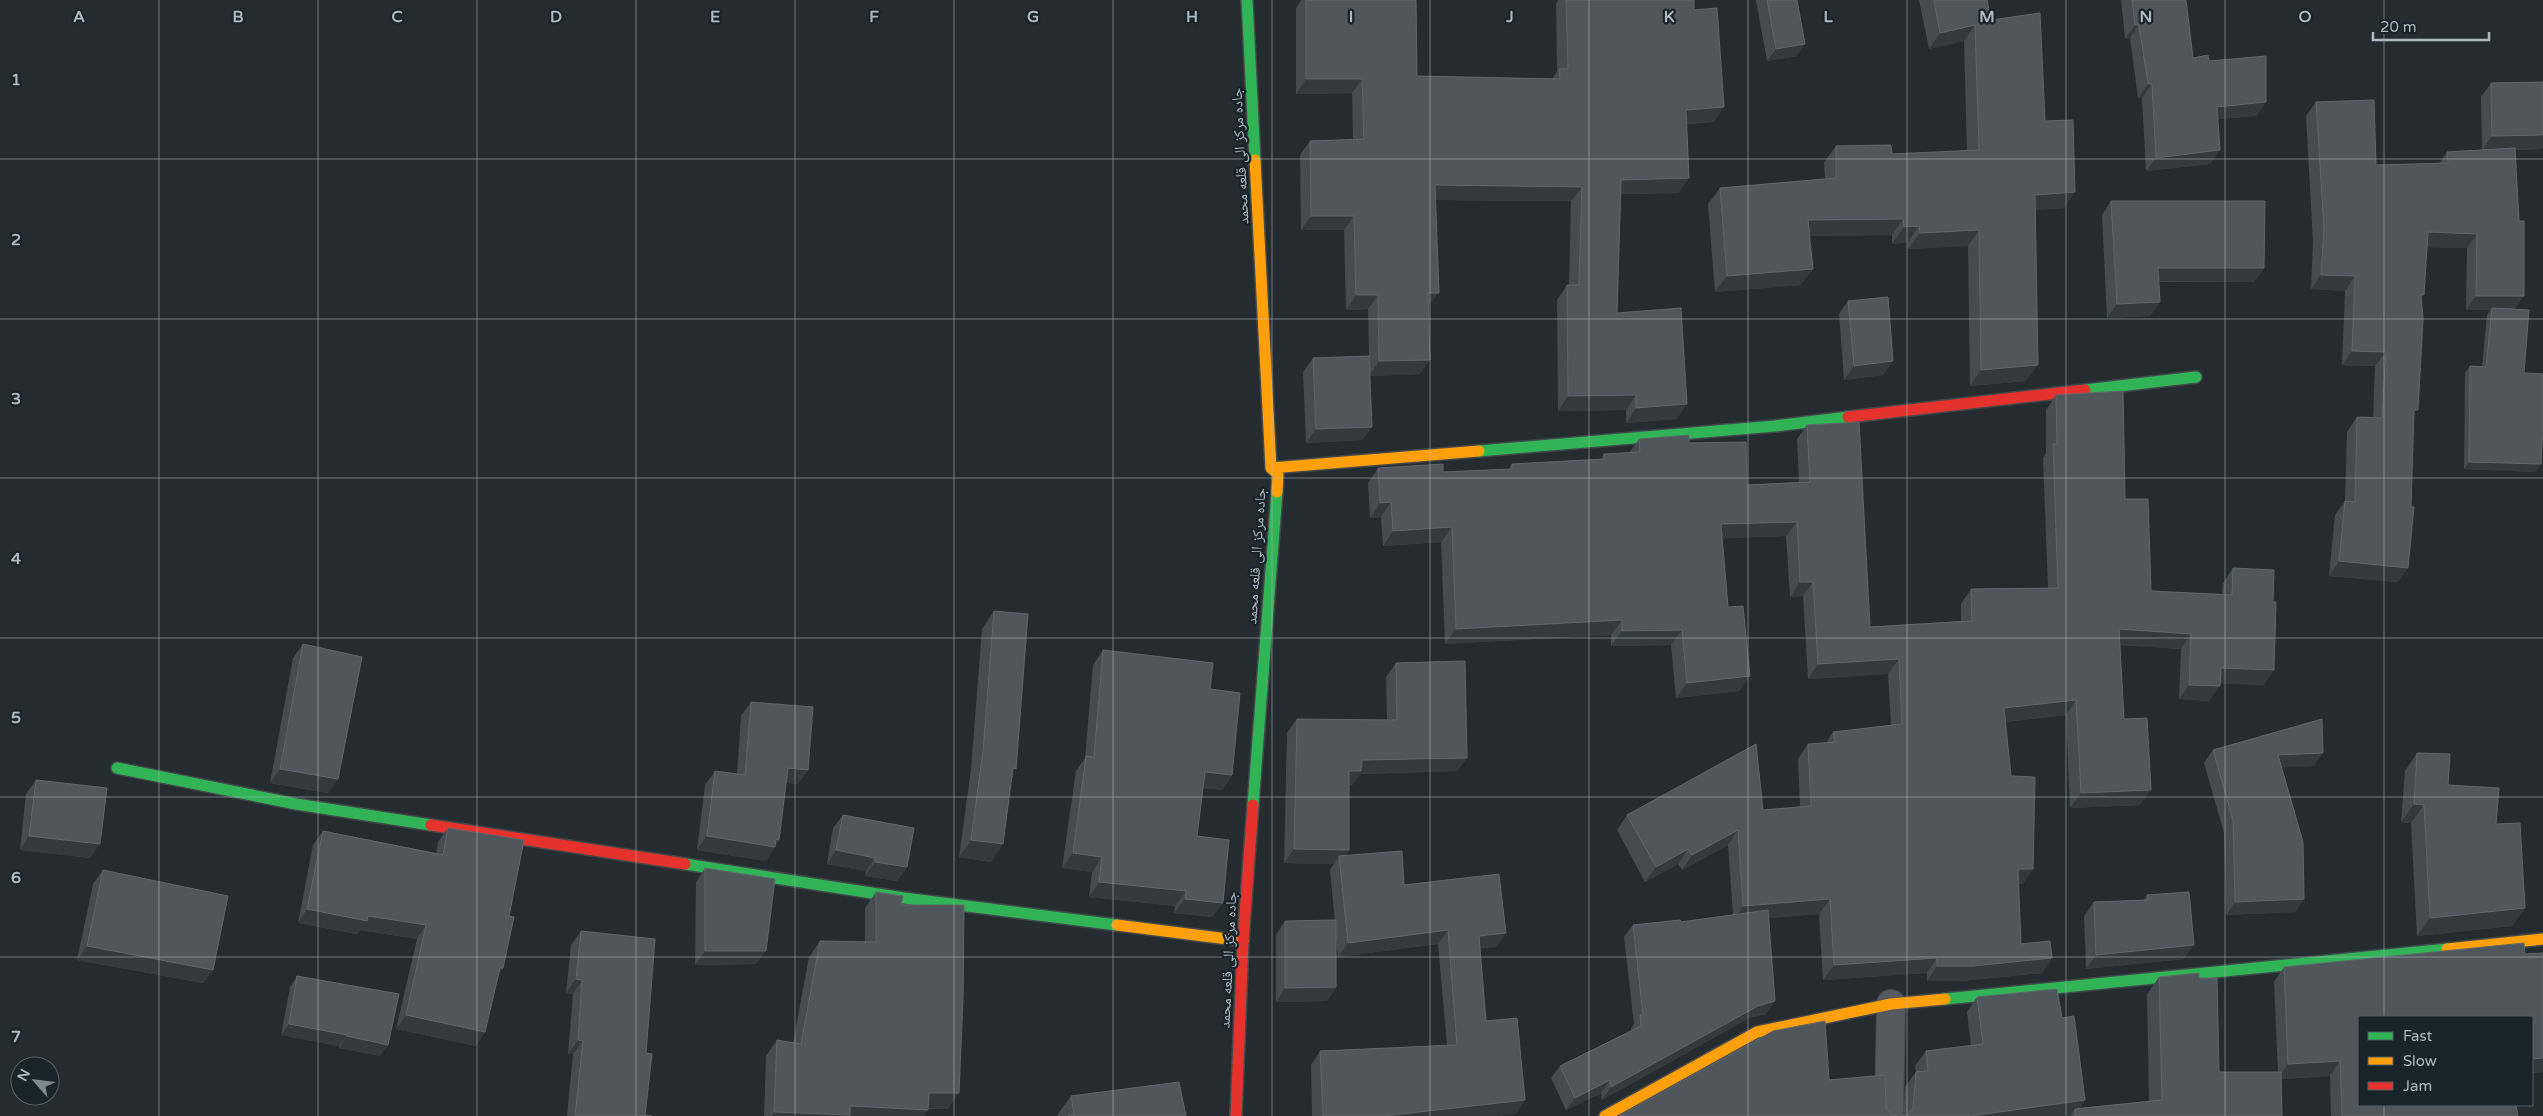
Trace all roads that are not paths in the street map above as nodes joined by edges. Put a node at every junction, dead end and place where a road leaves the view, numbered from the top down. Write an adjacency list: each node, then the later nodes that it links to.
1 (1247, 0): 3 (street, جاده مرکز الی قلعه محمد)
2 (2196, 377): 3 (street)
3 (1271, 468): 6 (street, جاده مرکز الی قلعه محمد)
4 (116, 768): 6 (street)
5 (2543, 939): 7 (street)
6 (1243, 941): 8 (street, جاده مرکز الی قلعه محمد)
7 (1891, 1004): 9 (street); 10 (street)
8 (1236, 1116)
9 (1604, 1116)
10 (1889, 1116)

